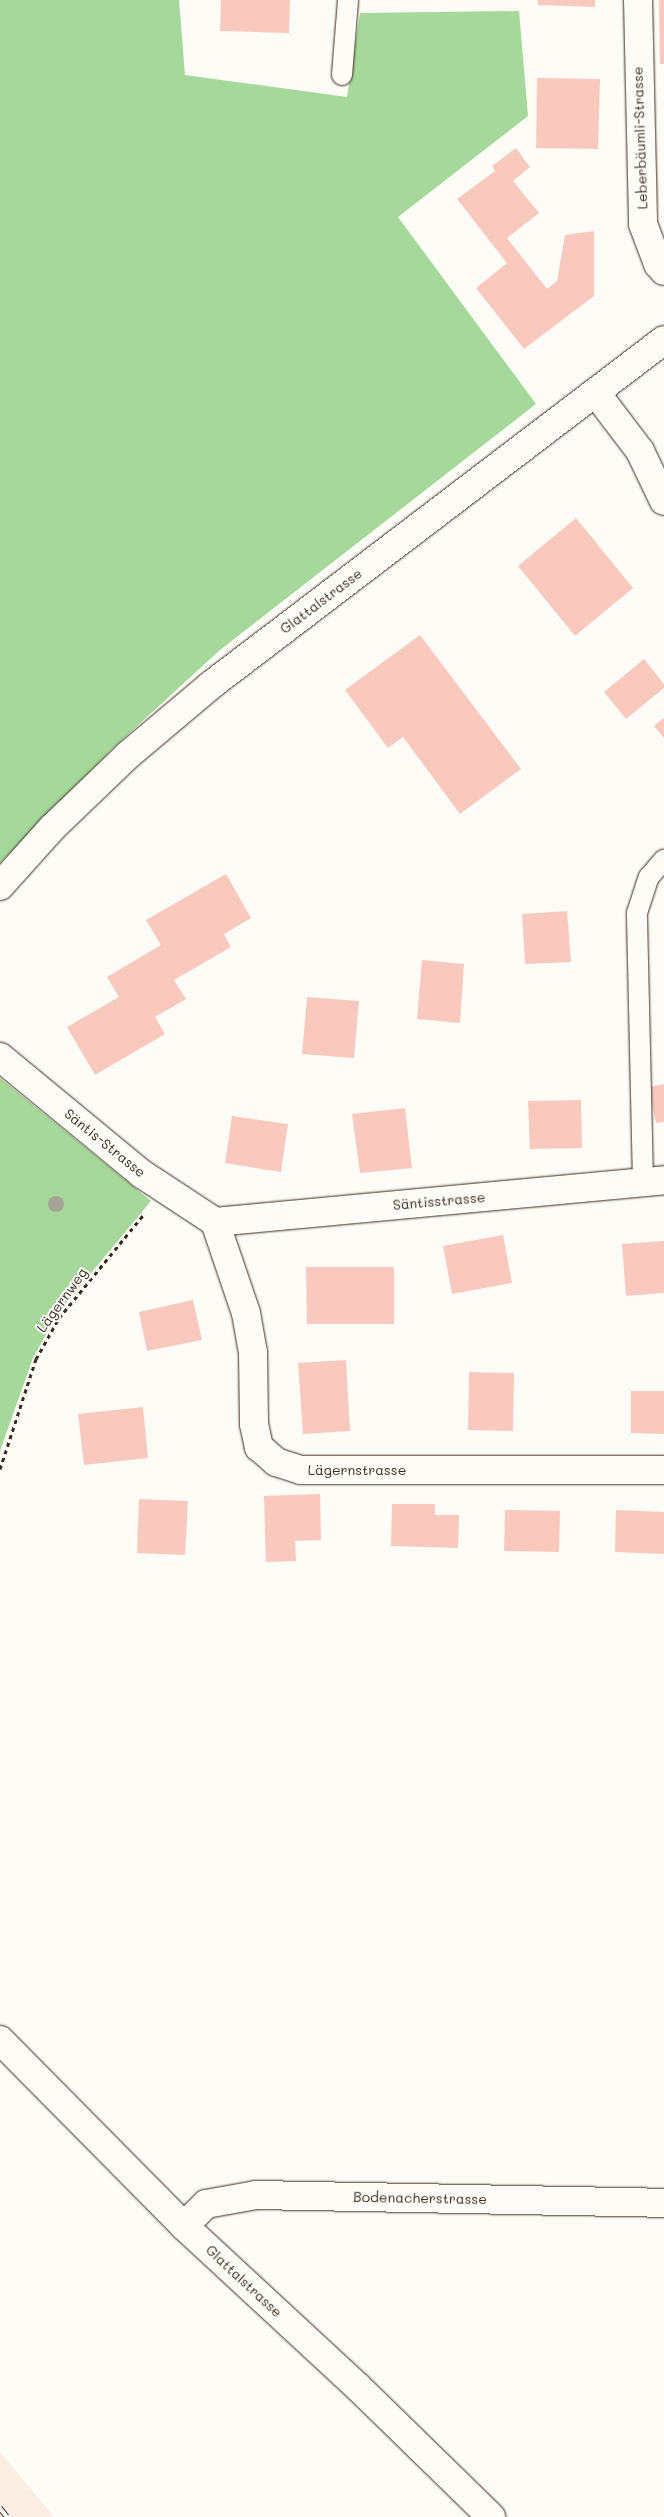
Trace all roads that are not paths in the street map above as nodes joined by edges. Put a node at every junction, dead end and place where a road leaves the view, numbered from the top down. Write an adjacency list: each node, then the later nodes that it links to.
1 (348, 0): 3 (lane)
2 (638, 0): 4 (street, Leberbäumli-Strasse)
3 (342, 75)
4 (664, 271)
5 (664, 340): 6 (street, Glattalstrasse)
6 (596, 394): 7 (street); 9 (street, Glattalstrasse)
7 (664, 501)
8 (664, 860): 11 (lane)
9 (0, 886)
10 (0, 1057): 12 (street, Säntis-Strasse)
11 (654, 1181): 12 (street, Säntisstrasse)
12 (214, 1222): 13 (street, Lägernstrasse)
13 (664, 1470)
14 (0, 2040): 16 (street, Glattalstrasse)
15 (664, 2203): 16 (street, Bodenacherstrasse)
16 (184, 2226): 17 (street, Glattalstrasse)
17 (491, 2517)

